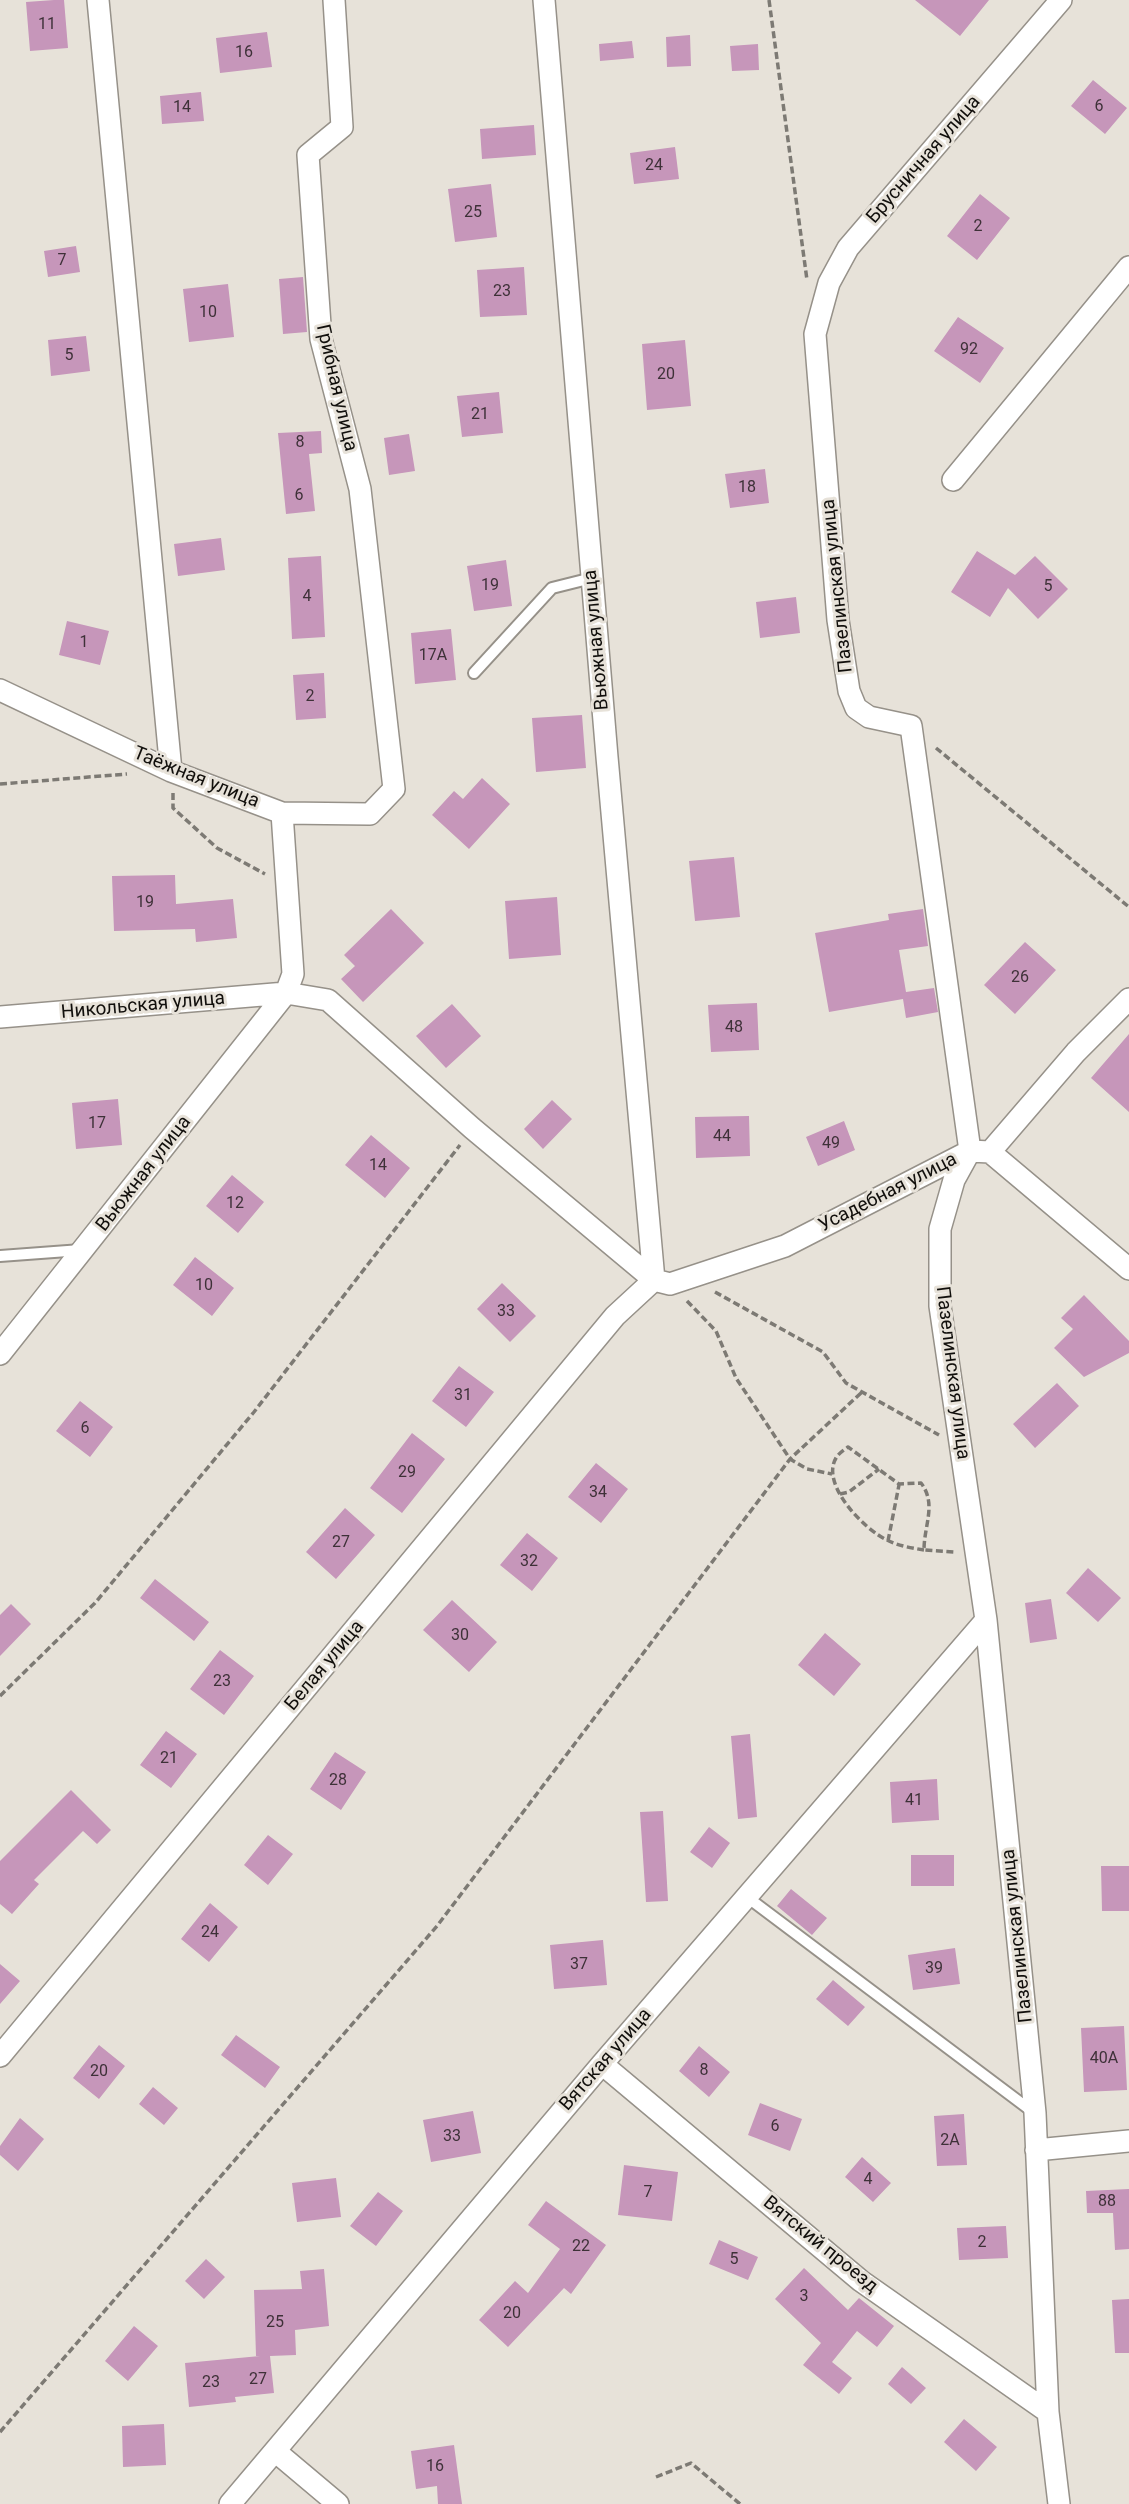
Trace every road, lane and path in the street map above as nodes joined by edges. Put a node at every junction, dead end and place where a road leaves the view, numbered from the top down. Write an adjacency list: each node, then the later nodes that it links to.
1 (98, 0): 14 (street)
2 (334, 0): 17 (street, Грибная улица)
3 (544, 0): 10 (street, Вьюжная улица)
4 (769, 0): 7 (path)
5 (1061, 0): 8 (street, Брусничная улица)
6 (1129, 267): 9 (street)
7 (807, 281)
8 (815, 334): 13 (street, Пазелинская улица)
9 (953, 481)
10 (592, 578): 11 (lane); 30 (street, Вьюжная улица)
11 (474, 673)
12 (0, 690): 14 (street, Таёжная улица)
13 (911, 726): 20 (path); 25 (street)
14 (172, 771): 18 (street, Таёжная улица); 19 (path)
15 (132, 774): 16 (path)
16 (0, 784)
17 (394, 789): 18 (street, Таёжная улица)
18 (282, 813): 19 (street)
19 (287, 885): 21 (street)
20 (1129, 907)
21 (286, 993): 23 (street, Никольская улица); 24 (street, Никольская улица); 26 (street, Вьюжная улица)
22 (1129, 999): 25 (street)
23 (0, 1017)
24 (472, 1128): 30 (street, Никольская улица); 43 (path)
25 (980, 1151): 28 (street); 29 (street, Усадебная улица); 33 (street, Пазелинская улица)
26 (84, 1249): 27 (lane); 31 (street, Вьюжная улица)
27 (0, 1256)
28 (1129, 1269)
29 (692, 1278): 30 (street, Усадебная улица); 32 (path)
30 (662, 1282): 34 (path); 45 (street, Белая улица)
31 (0, 1354)
32 (862, 1392): 33 (path); 34 (path)
33 (960, 1444): 42 (street, Пазелинская улица)
34 (790, 1459): 36 (path); 51 (path)
35 (879, 1469): 36 (path); 37 (path); 38 (path)
36 (832, 1474): 38 (path)
37 (899, 1484): 39 (path); 40 (path)
38 (840, 1494): 39 (path)
39 (887, 1541): 40 (path)
40 (924, 1550): 41 (path)
41 (960, 1552)
42 (986, 1620): 44 (street, Вятская улица); 47 (street, Пазелинская улица)
43 (0, 1696)
44 (747, 1897): 46 (street, Вятская улица); 47 (lane)
45 (0, 2056)
46 (602, 2064): 50 (street, Вятский проезд); 52 (street, Вятская улица)
47 (1035, 2113): 49 (street, Пазелинская улица)
48 (1129, 2141): 49 (street)
49 (1036, 2150): 50 (street, Пазелинская улица)
50 (1048, 2412): 57 (street, Пазелинская улица)
51 (0, 2432)
52 (275, 2451): 54 (street, Вятская улица); 55 (street)
53 (656, 2477): 56 (path)
54 (230, 2504)
55 (338, 2504)
56 (740, 2504)
57 (1059, 2504)

